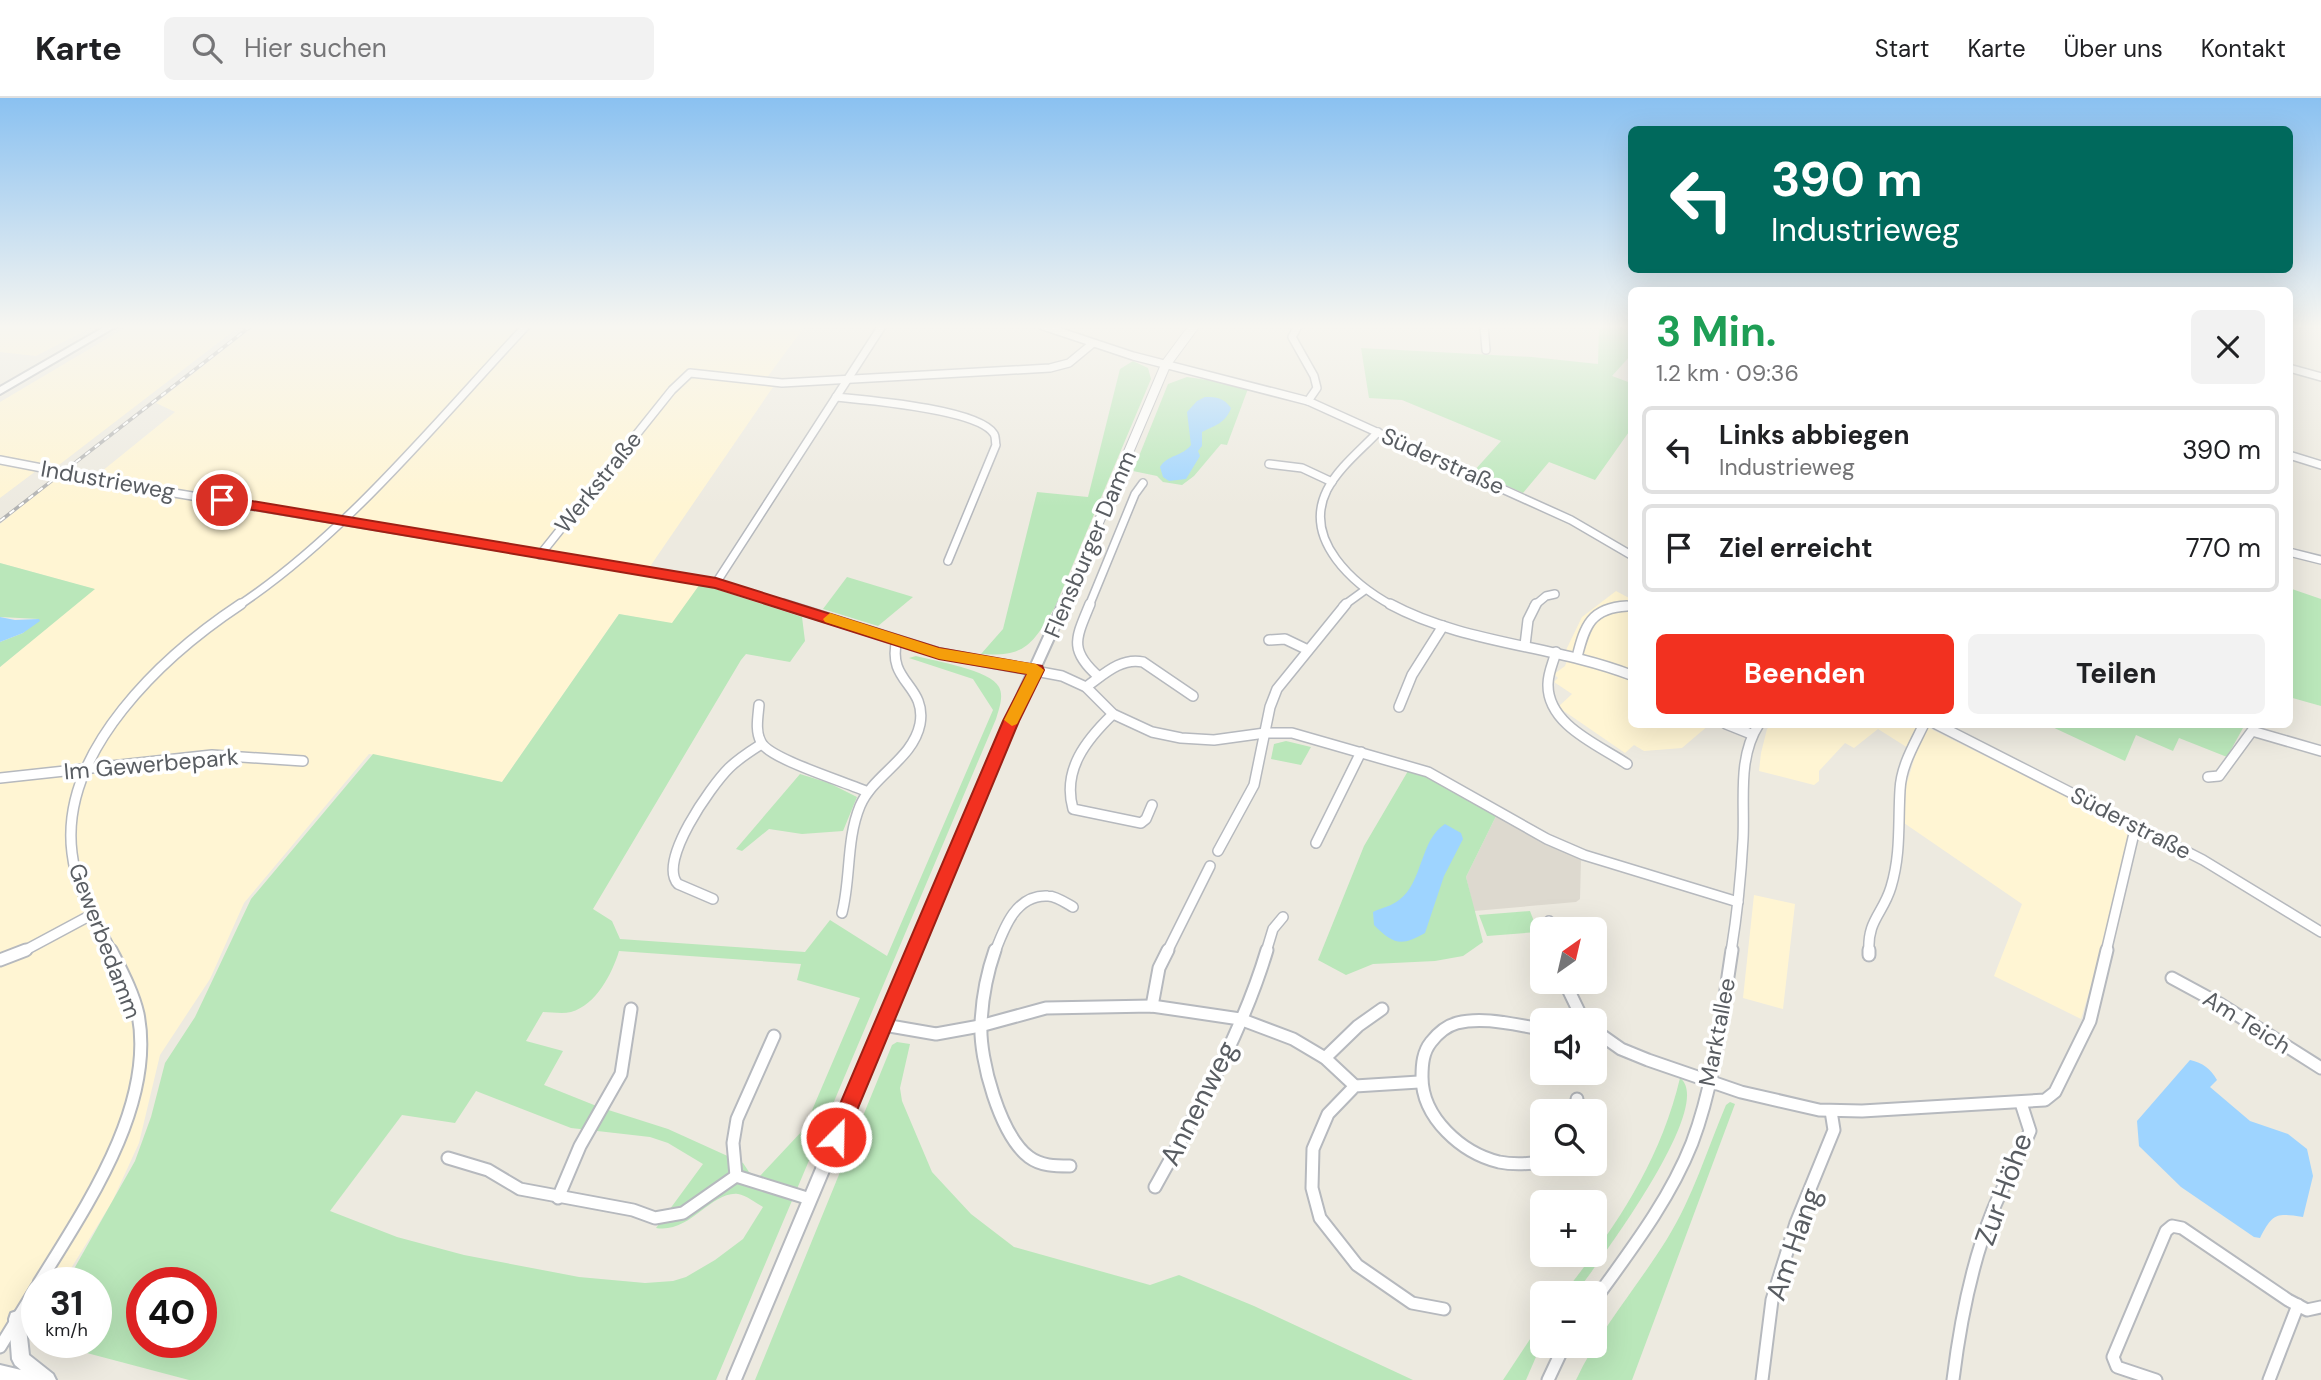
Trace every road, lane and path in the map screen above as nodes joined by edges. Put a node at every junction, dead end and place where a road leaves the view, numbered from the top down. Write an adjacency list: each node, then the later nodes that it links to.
1 (470, 386): 16 (street, Gewerbedamm)
2 (675, 386): 19 (street, Werkstraße)
3 (844, 386): 7 (street)
4 (1157, 386): 33 (street, Flensburger Damm)
5 (1250, 386): 8 (street, Süderstraße)
6 (1316, 386): 8 (street)
7 (836, 397): 21 (street); 22 (street)
8 (1308, 401): 9 (street, Süderstraße)
9 (1378, 432): 14 (street); 17 (street, Süderstraße)
10 (2293, 456): 13 (street)
11 (0, 460): 16 (street, Industrieweg)
12 (1269, 464): 14 (street)
13 (2321, 465)
14 (1332, 482): 23 (street)
15 (1143, 483): 35 (street)
16 (342, 521): 19 (street, Industrieweg); 52 (street, Gewerbedamm)
17 (1628, 553)
18 (2293, 553): 20 (street)
19 (540, 555): 22 (street, Industrieweg)
20 (2321, 560)
21 (948, 561)
22 (716, 583): 27 (street, Industrieweg)
23 (1365, 590): 26 (street); 30 (street)
24 (1555, 594): 29 (street)
25 (1627, 606): 32 (street)
26 (1443, 626): 29 (street); 39 (street)
27 (897, 640): 33 (street, Industrieweg); 55 (street)
28 (1269, 640): 30 (street)
29 (1525, 645): 31 (street)
30 (1308, 650): 45 (street)
31 (1556, 652): 32 (street); 51 (street)
32 (1577, 657): 34 (street)
33 (1036, 670): 36 (street, Industrieweg); 75 (street, Flensburger Damm)
34 (1628, 674)
35 (1099, 677): 36 (street); 37 (street)
36 (1086, 687): 40 (street)
37 (1193, 696)
38 (759, 705): 47 (street)
39 (1399, 707)
40 (1112, 714): 45 (street); 56 (street)
41 (1736, 728): 46 (street)
42 (1756, 728): 46 (street)
43 (1922, 728): 68 (street)
44 (1944, 728): 57 (street, Süderstraße)
45 (1265, 733): 49 (street); 59 (street)
46 (1751, 734): 62 (street, Marktallee)
47 (760, 745): 55 (street); 61 (street)
48 (2321, 751): 53 (street)
49 (1361, 752): 58 (street); 62 (street)
50 (303, 761): 52 (street, Im Gewerbepark)
51 (1627, 764)
52 (86, 769): 54 (street, Im Gewerbepark); 65 (street, Gewerbedamm)
53 (2208, 777)
54 (0, 778)
55 (868, 792): 64 (street)
56 (1152, 805)
57 (2136, 825): 67 (street, Süderstraße); 85 (street, Zur Höhe)
58 (1316, 843)
59 (1218, 851)
60 (1210, 866): 71 (street)
61 (713, 898)
62 (1738, 902): 82 (street, Marktallee)
63 (1073, 907): 76 (street)
64 (842, 913)
65 (91, 915): 69 (street); 94 (street, Gewerbedamm)
66 (1283, 917): 74 (street, Annenweg)
67 (2321, 932)
68 (1869, 955)
69 (0, 960)
70 (2172, 978): 81 (street, Am Teich)
71 (1152, 1006): 74 (street); 76 (street)
72 (631, 1009): 92 (street)
73 (1382, 1009): 80 (street)
74 (1240, 1019): 80 (street); 91 (street, Annenweg)
75 (884, 1025): 76 (street); 93 (street, Flensburger Damm)
76 (980, 1026): 89 (street)
77 (1530, 1027): 83 (street)
78 (774, 1036): 90 (street)
79 (1607, 1039): 82 (street)
80 (1325, 1058): 84 (street)
81 (2321, 1068)
82 (1709, 1079): 86 (street); 95 (street, Marktallee)
83 (1419, 1082): 84 (street); 88 (street)
84 (1355, 1086): 98 (street)
85 (2021, 1103): 86 (street); 109 (street, Zur Höhe)
86 (1831, 1111): 108 (street, Am Hang)
87 (448, 1158): 92 (street)
88 (1530, 1163)
89 (1070, 1166)
90 (736, 1176): 92 (street); 93 (street)
91 (1155, 1187)
92 (558, 1198)
93 (810, 1199): 106 (street, Flensburger Damm)
94 (49, 1267)
95 (1607, 1283)
96 (2298, 1306): 97 (street); 110 (street); 111 (street)
97 (2321, 1307)
98 (1444, 1309)
99 (21, 1313): 100 (street, Gewerbedamm)
100 (17, 1320): 101 (street, Gewerbedamm); 105 (main road)
101 (0, 1347)
102 (1558, 1358): 107 (street)
103 (0, 1374): 104 (main road)
104 (30, 1380)
105 (47, 1380)
106 (734, 1380)
107 (1548, 1380)
108 (1762, 1380)
109 (1954, 1380)
110 (2156, 1380)
111 (2269, 1380)

